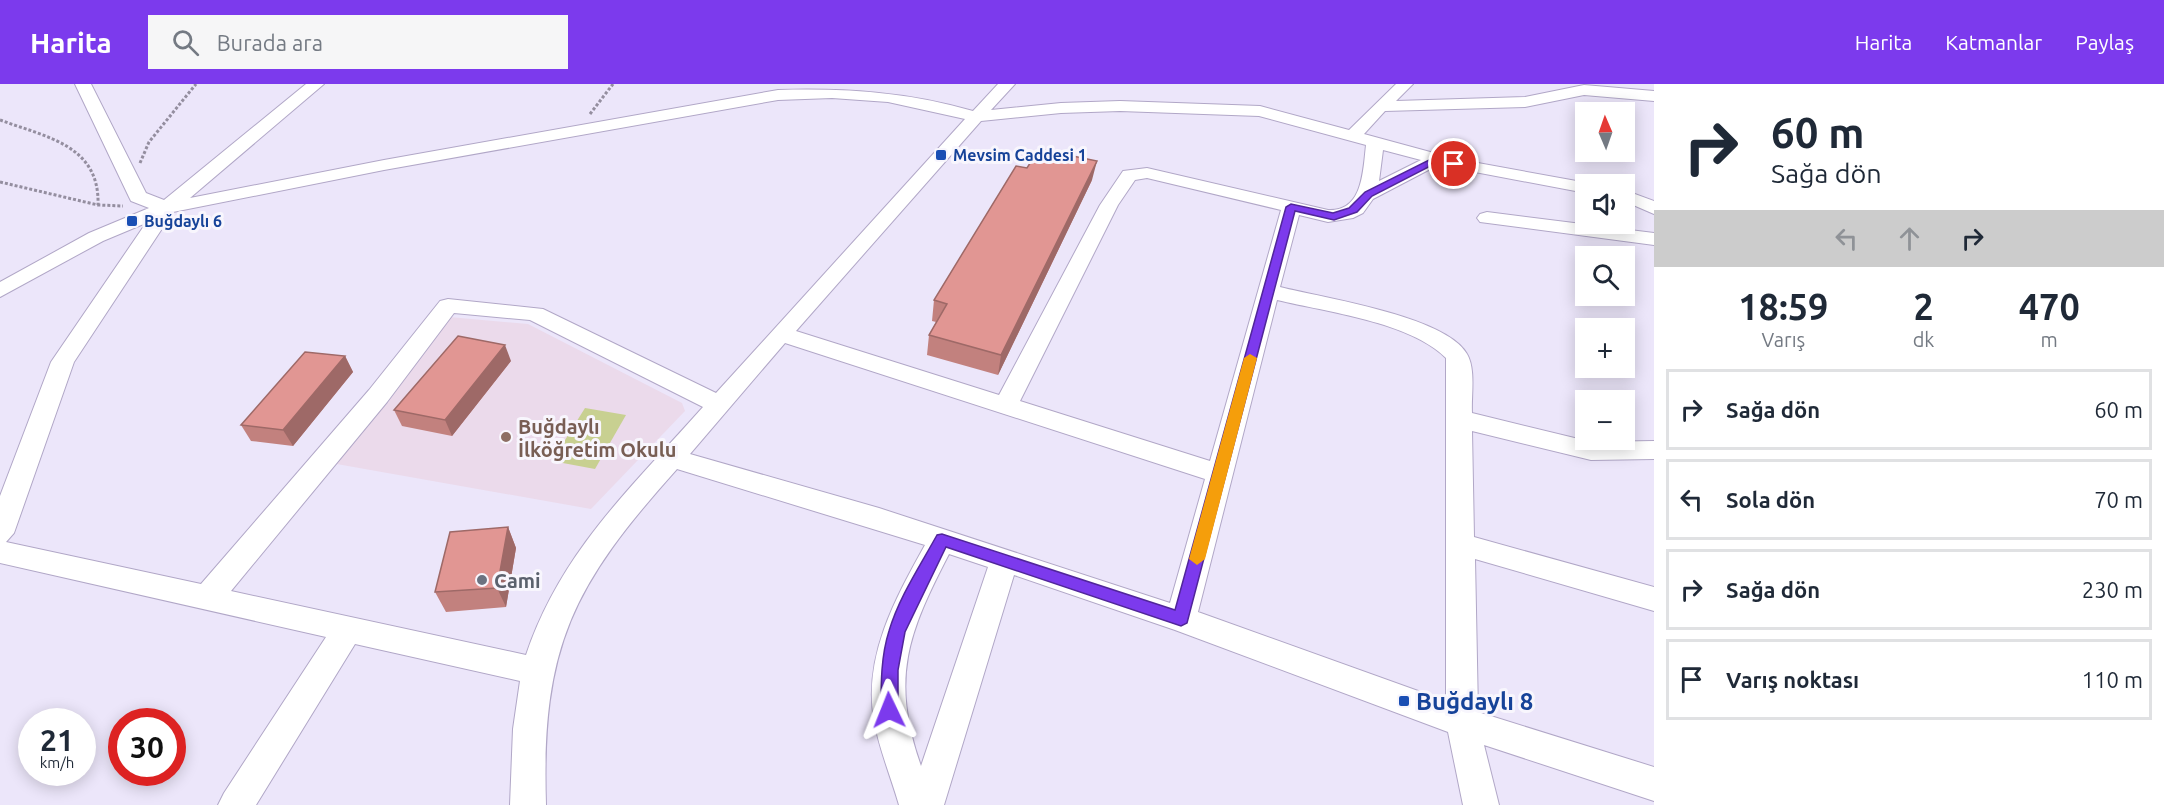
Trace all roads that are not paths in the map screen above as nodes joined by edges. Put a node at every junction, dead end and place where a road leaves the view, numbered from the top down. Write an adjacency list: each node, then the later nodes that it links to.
1 (84, 84): 17 (street)
2 (316, 84): 17 (street)
3 (1007, 84): 7 (street)
4 (1405, 84): 6 (street)
5 (1654, 96): 6 (street)
6 (1380, 106): 8 (street)
7 (976, 117): 8 (street); 17 (street); 23 (street)
8 (1353, 136): 9 (street)
9 (1375, 142): 10 (street); 12 (street)
10 (1437, 159): 11 (street); 12 (street)
11 (1575, 186)
12 (1369, 194): 16 (street)
13 (1635, 197): 15 (street)
14 (1635, 199): 18 (street)
15 (1654, 200)
16 (1291, 207): 22 (street); 25 (street)
17 (166, 208): 21 (street); 30 (street)
18 (1654, 208)
19 (1487, 218): 20 (street)
20 (1654, 239)
21 (0, 291)
22 (1268, 291): 26 (street); 29 (street)
23 (781, 334): 24 (street); 25 (street)
24 (719, 405): 28 (street); 35 (street)
25 (1005, 406): 29 (street)
26 (1460, 418): 27 (street); 32 (street)
27 (1654, 450)
28 (673, 458): 31 (street); 39 (street)
29 (1219, 474): 37 (street)
30 (0, 533)
31 (942, 540): 34 (street); 44 (street)
32 (1461, 544): 36 (street); 40 (street)
33 (0, 552): 35 (street)
34 (1004, 560): 37 (street); 45 (street)
35 (207, 598): 38 (street)
36 (1654, 599)
37 (1181, 619): 40 (street)
38 (348, 629): 39 (street); 42 (street)
39 (537, 671): 43 (street)
40 (1462, 722): 41 (street); 46 (street)
41 (1654, 784)
42 (236, 805)
43 (528, 805)
44 (916, 805)
45 (926, 805)
46 (1481, 805)

